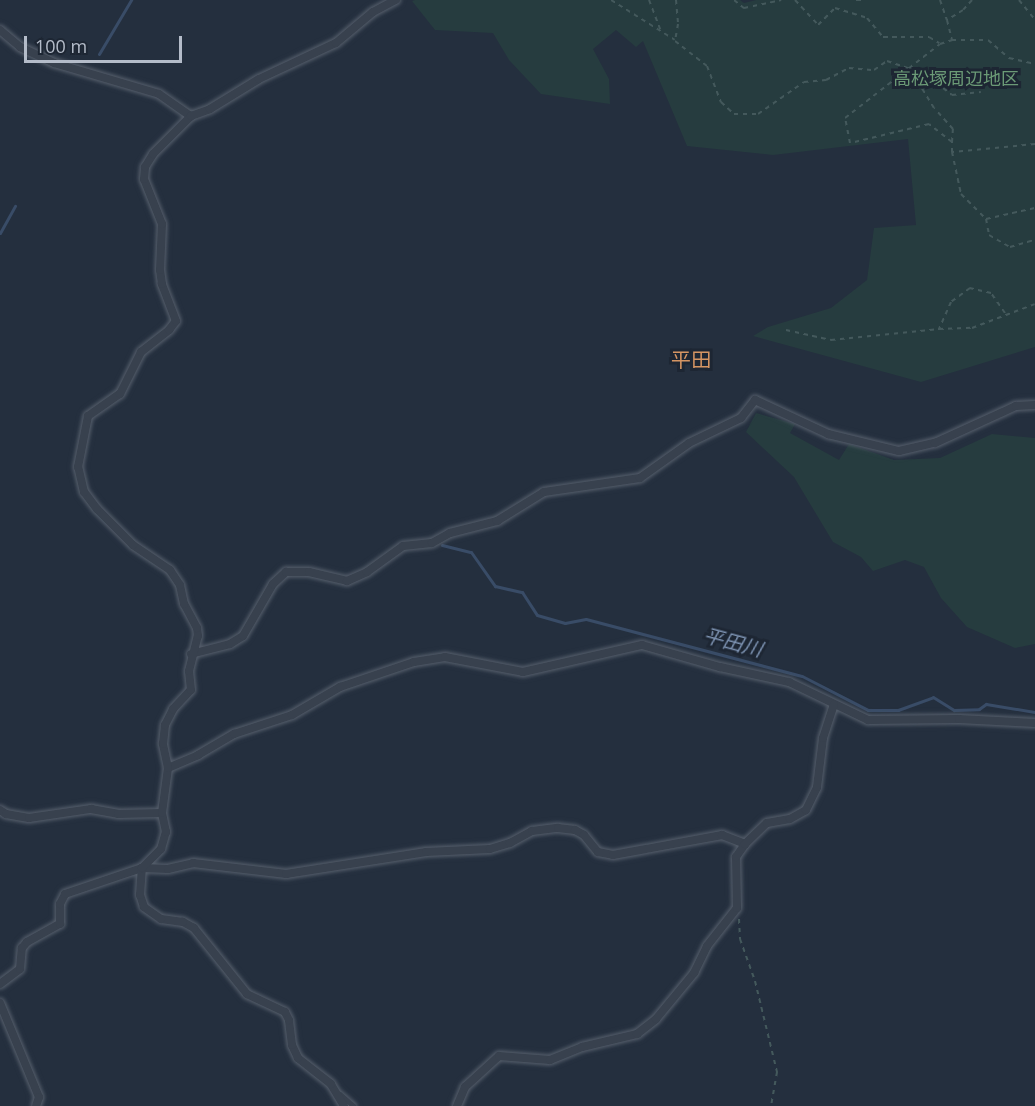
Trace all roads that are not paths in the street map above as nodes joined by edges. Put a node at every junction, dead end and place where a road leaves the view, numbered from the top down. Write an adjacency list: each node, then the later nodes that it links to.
1 (396, 0): 3 (street)
2 (0, 30): 3 (street)
3 (191, 116): 5 (street)
4 (1035, 405): 5 (street)
5 (191, 654): 8 (street)
6 (834, 705): 7 (street); 8 (street); 11 (street)
7 (1035, 723)
8 (168, 768): 10 (street)
9 (0, 810): 10 (street)
10 (162, 813): 12 (street)
11 (745, 844): 12 (street); 19 (street)
12 (142, 868): 13 (street); 15 (street)
13 (0, 984)
14 (0, 1003): 16 (street)
15 (338, 1093): 17 (street); 18 (lane)
16 (36, 1106)
17 (344, 1106)
18 (354, 1106)
19 (457, 1106)

